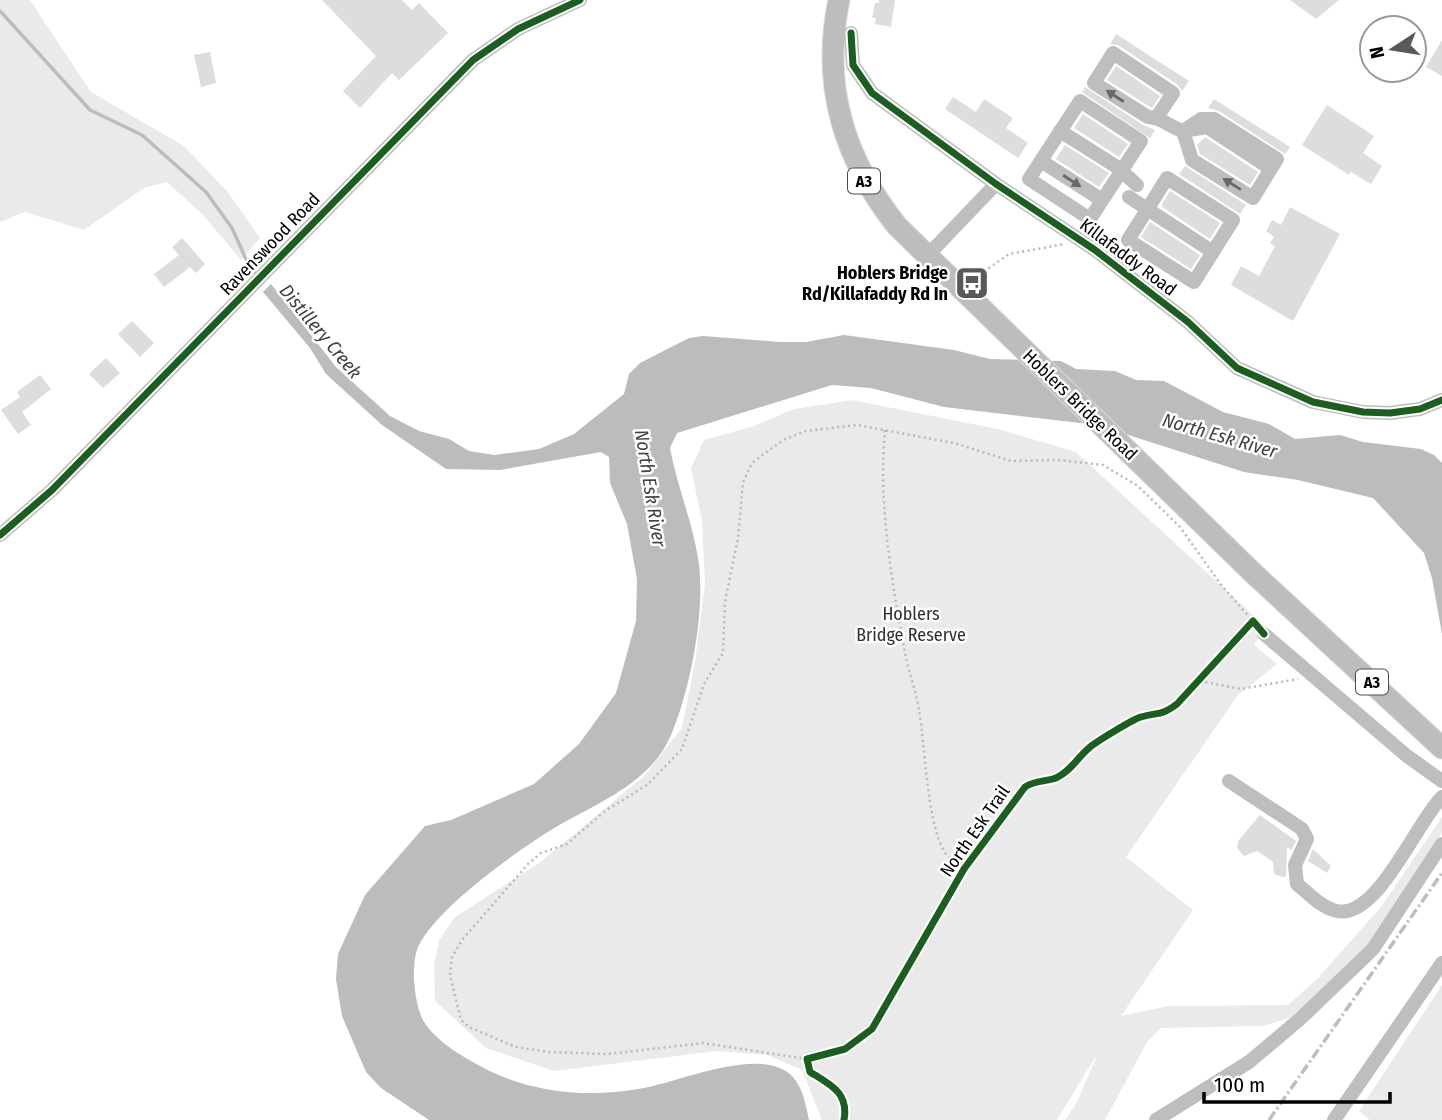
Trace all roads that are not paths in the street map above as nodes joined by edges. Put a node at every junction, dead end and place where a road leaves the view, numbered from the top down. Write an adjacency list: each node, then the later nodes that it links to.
1 (580, 0): 15 (street, Ravenswood Road)
2 (839, 0): 13 (highway, Hoblers Bridge Road / A3)
3 (851, 33): 9 (street, Killafaddy Road)
4 (1157, 117): 4 (street, one-way to 4); 5 (street)
5 (1178, 130): 5 (street, one-way to 5)
6 (1060, 131): 7 (street); 8 (street); 8 (street)
7 (1041, 161): 10 (street, one-way to 10); 10 (street)
8 (1120, 173): 10 (street); 11 (street)
9 (996, 184): 13 (street); 14 (street, Killafaddy Road)
10 (1102, 200)
11 (1147, 209): 12 (street); 12 (street); 12 (street)
12 (1213, 252)
13 (926, 257): 17 (highway, Hoblers Bridge Road / A3)
14 (1442, 400)
15 (0, 535)
16 (1264, 634): 19 (street)
17 (1442, 748)
18 (1229, 781): 20 (street)
19 (1442, 781)
20 (1442, 797)
21 (1442, 844): 23 (street)
22 (1442, 963): 24 (street)
23 (1156, 1120)
24 (1334, 1120)

